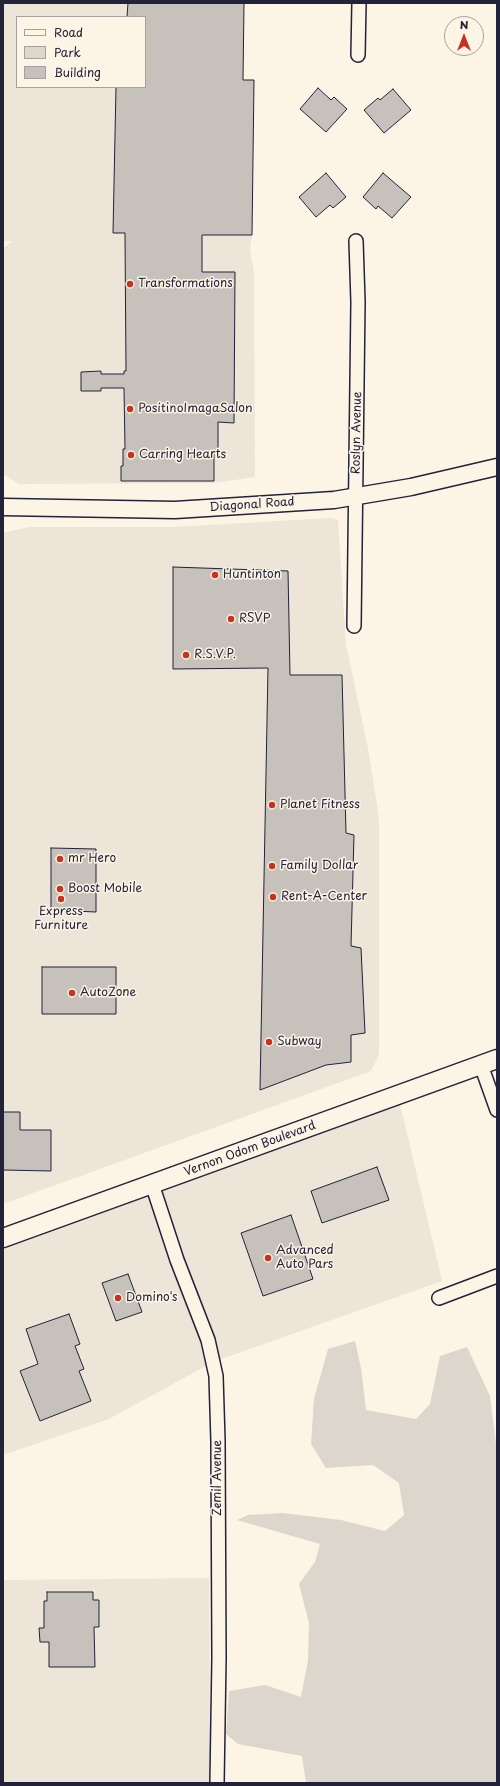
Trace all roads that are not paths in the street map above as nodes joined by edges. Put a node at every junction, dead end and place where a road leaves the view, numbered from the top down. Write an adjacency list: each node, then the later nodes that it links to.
1 (359, 3): 2 (street)
2 (358, 55)
3 (356, 241): 5 (street, Roslyn Avenue)
4 (497, 467): 5 (street, Diagonal Road)
5 (356, 498): 6 (street, Diagonal Road); 7 (street, Roslyn Avenue)
6 (3, 507)
7 (354, 626)
8 (489, 1062): 9 (street); 10 (main road, Vernon Odom Boulevard)
9 (497, 1110)
10 (152, 1184): 11 (main road, Vernon Odom Boulevard); 14 (street, Zemil Avenue)
11 (3, 1238)
12 (497, 1276): 13 (street)
13 (439, 1298)
14 (217, 1783)

